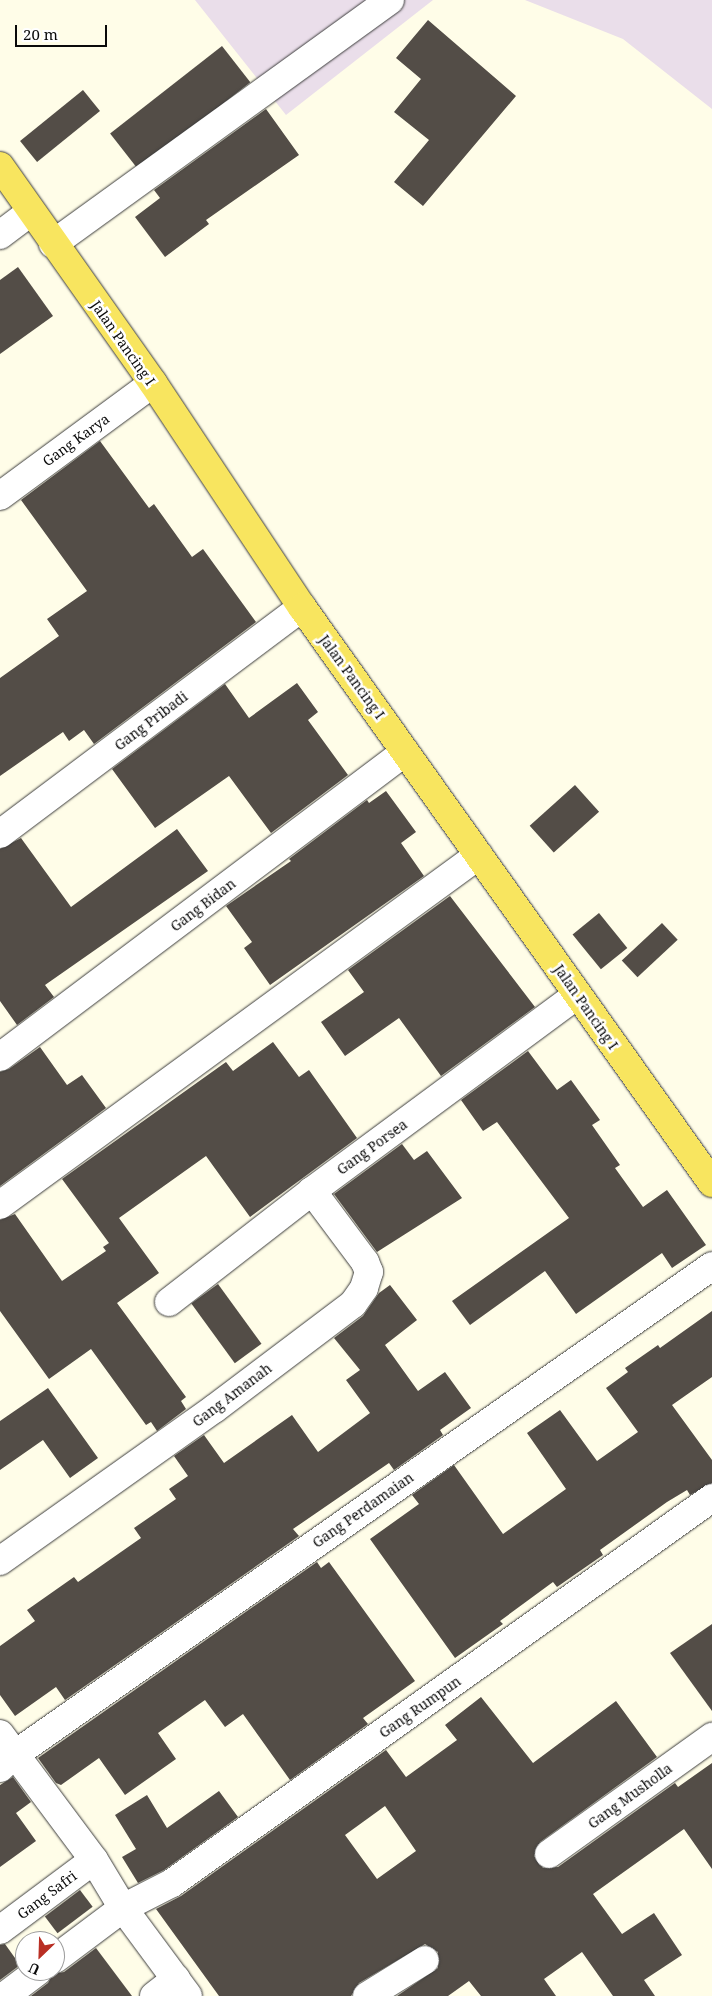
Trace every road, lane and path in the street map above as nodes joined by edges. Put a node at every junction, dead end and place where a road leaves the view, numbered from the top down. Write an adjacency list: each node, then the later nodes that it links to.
1 (390, 0): 5 (street)
2 (0, 166): 3 (main road, Jalan Pancing I)
3 (31, 212): 4 (street); 5 (main road, Jalan Pancing I)
4 (0, 235)
5 (53, 244): 6 (main road, Jalan Pancing I)
6 (152, 384): 7 (street, Gang Karya); 8 (main road, Jalan Pancing I)
7 (0, 496)
8 (302, 607): 9 (main road, Jalan Pancing I); 10 (street, Gang Pribadi)
9 (406, 752): 11 (main road, Jalan Pancing I); 13 (street, Gang Bidan)
10 (0, 834)
11 (479, 855): 12 (main road, Jalan Pancing I); 16 (street)
12 (577, 995): 14 (main road, Jalan Pancing I); 15 (street, Gang Porsea)
13 (0, 1058)
14 (712, 1182)
15 (312, 1191): 18 (street, Gang Porsea); 20 (street, Gang Amanah)
16 (0, 1205)
17 (712, 1266): 22 (street, Gang Perdamaian)
18 (169, 1302)
19 (712, 1498): 25 (street, Gang Rumpun)
20 (0, 1561)
21 (712, 1737): 23 (street, Gang Musholla)
22 (5, 1752): 24 (street)
23 (549, 1854)
24 (94, 1860): 25 (street); 26 (street, Gang Safri)
25 (123, 1908): 27 (street, Gang Rumpun); 30 (street)
26 (0, 1930)
27 (65, 1951)
28 (425, 1960): 33 (street)
29 (24, 1981): 31 (street)
30 (182, 1988): 32 (street)
31 (4, 1996)
32 (154, 1996)
33 (367, 1996)

